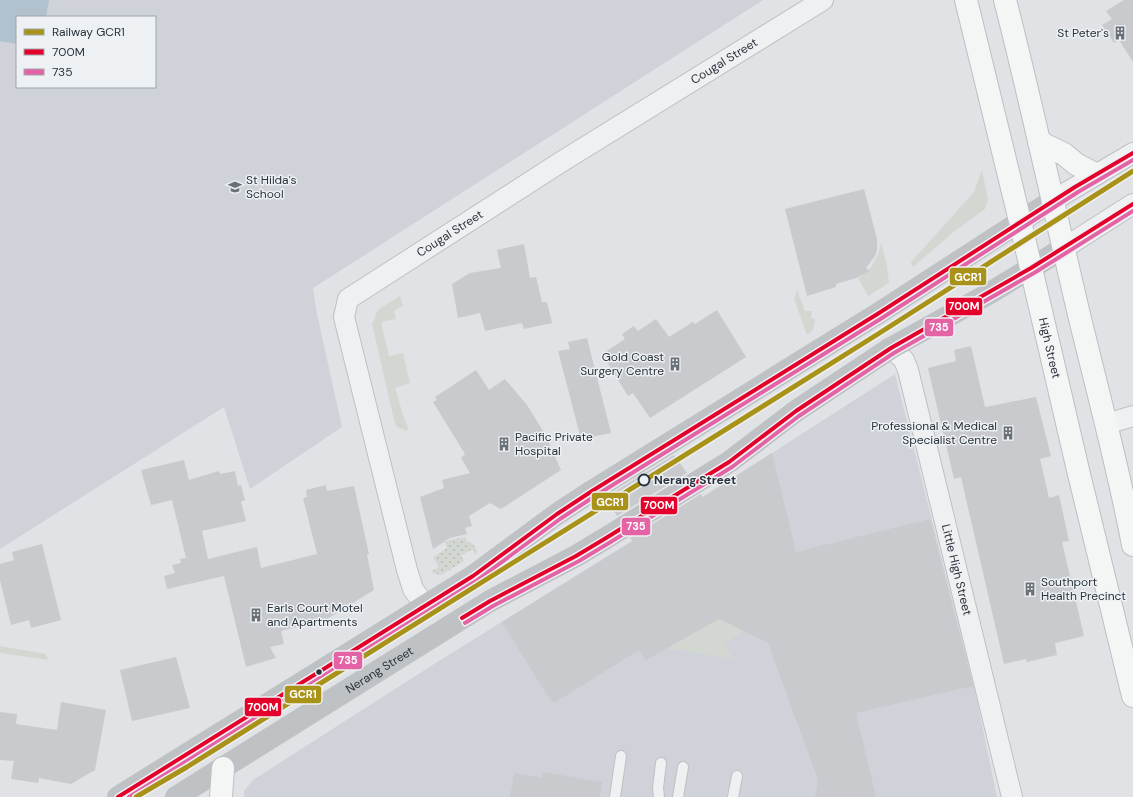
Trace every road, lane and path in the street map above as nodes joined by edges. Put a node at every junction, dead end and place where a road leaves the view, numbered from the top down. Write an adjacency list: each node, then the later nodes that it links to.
1 (823, 0): 16 (street, Cougal Street)
2 (966, 0): 9 (main road, High Street)
3 (1005, 0): 4 (main road)
4 (1039, 142): 6 (main road); 7 (main road)
5 (1133, 153): 6 (street)
6 (1095, 174): 7 (street)
7 (1052, 201): 9 (main road); 10 (main road)
8 (1133, 204): 10 (street, Nerang Street)
9 (1020, 221): 11 (main road, High Street); 16 (main road)
10 (1064, 248): 11 (main road, Nerang Street); 14 (main road)
11 (1031, 268): 12 (main road, Nerang Street); 17 (main road, High Street)
12 (891, 348): 21 (main road, Nerang Street); 30 (street, Little High Street)
13 (1133, 416): 14 (street)
14 (1106, 424): 15 (main road)
15 (1133, 545)
16 (425, 606): 23 (main road)
17 (1133, 696)
18 (621, 756): 26 (lane)
19 (661, 763): 27 (lane)
20 (683, 767): 28 (lane)
21 (223, 768): 24 (main road, Nerang Street); 25 (main road)
22 (736, 776): 29 (lane)
23 (118, 797)
24 (176, 797)
25 (221, 797)
26 (615, 797)
27 (659, 797)
28 (678, 797)
29 (733, 797)
30 (1012, 797)

